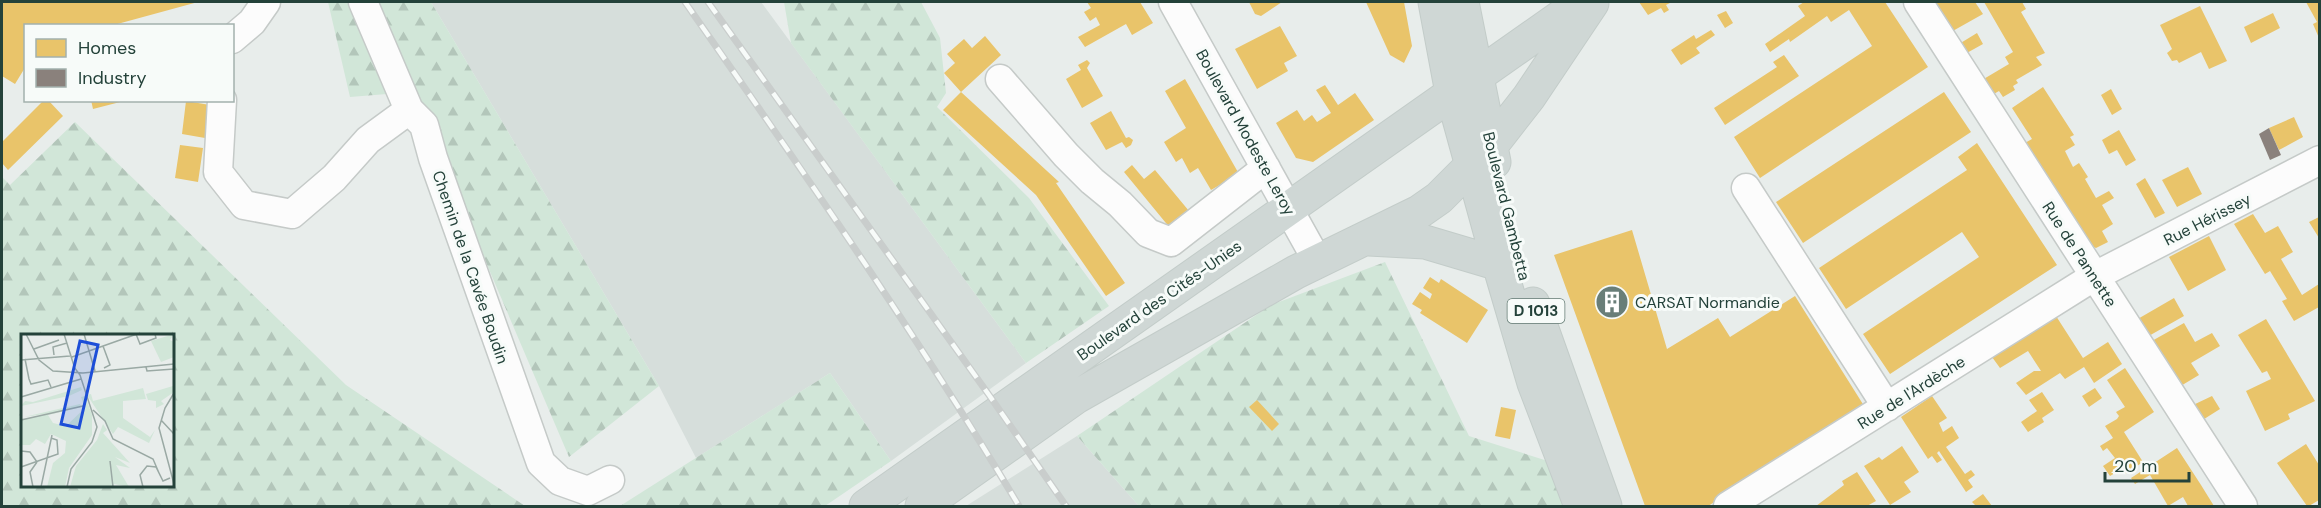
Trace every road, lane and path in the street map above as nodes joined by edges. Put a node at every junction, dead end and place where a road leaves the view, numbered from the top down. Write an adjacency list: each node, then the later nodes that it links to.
1 (266, 2): 9 (street)
2 (363, 2): 13 (street, Chemin de la Cavée Boudin)
3 (1173, 2): 17 (street, Boulevard Modeste Leroy)
4 (1430, 2): 14 (main road)
5 (1453, 2): 11 (main road, Boulevard Gambetta / D 1013)
6 (1582, 2): 11 (main road, Boulevard des Cités-Unies)
7 (1593, 2): 15 (main road, Boulevard des Cités-Unies)
8 (1918, 2): 23 (street, Rue de Pannette)
9 (234, 37)
10 (1000, 79): 17 (street)
11 (1464, 84): 14 (main road, Boulevard des Cités-Unies); 15 (main road, Boulevard Gambetta / D 1013)
12 (222, 102): 13 (street)
13 (409, 110): 25 (street, Chemin de la Cavée Boudin)
14 (1420, 116): 19 (main road, Boulevard des Cités-Unies)
15 (1481, 156): 20 (main road, Boulevard des Cités-Unies); 22 (main road, D 1013); 29 (main road, Boulevard Gambetta / D 1013)
16 (2319, 160): 23 (street, Rue Hérissey)
17 (1266, 168): 19 (street, Boulevard Modeste Leroy)
18 (1746, 188): 24 (street)
19 (1288, 208): 21 (street, Boulevard Modeste Leroy); 26 (main road, Boulevard des Cités-Unies)
20 (1367, 239): 21 (main road, Boulevard des Cités-Unies); 22 (main road)
21 (1318, 262): 27 (main road, Boulevard des Cités-Unies)
22 (1499, 264): 28 (main road, D 1013)
23 (2094, 276): 24 (street, Rue de l'Ardèche); 31 (street, Rue de Pannette)
24 (1887, 407): 30 (street, Rue de l'Ardèche)
25 (610, 480)
26 (866, 507)
27 (922, 507)
28 (1581, 507)
29 (1605, 507)
30 (1728, 507)
31 (2243, 507)

